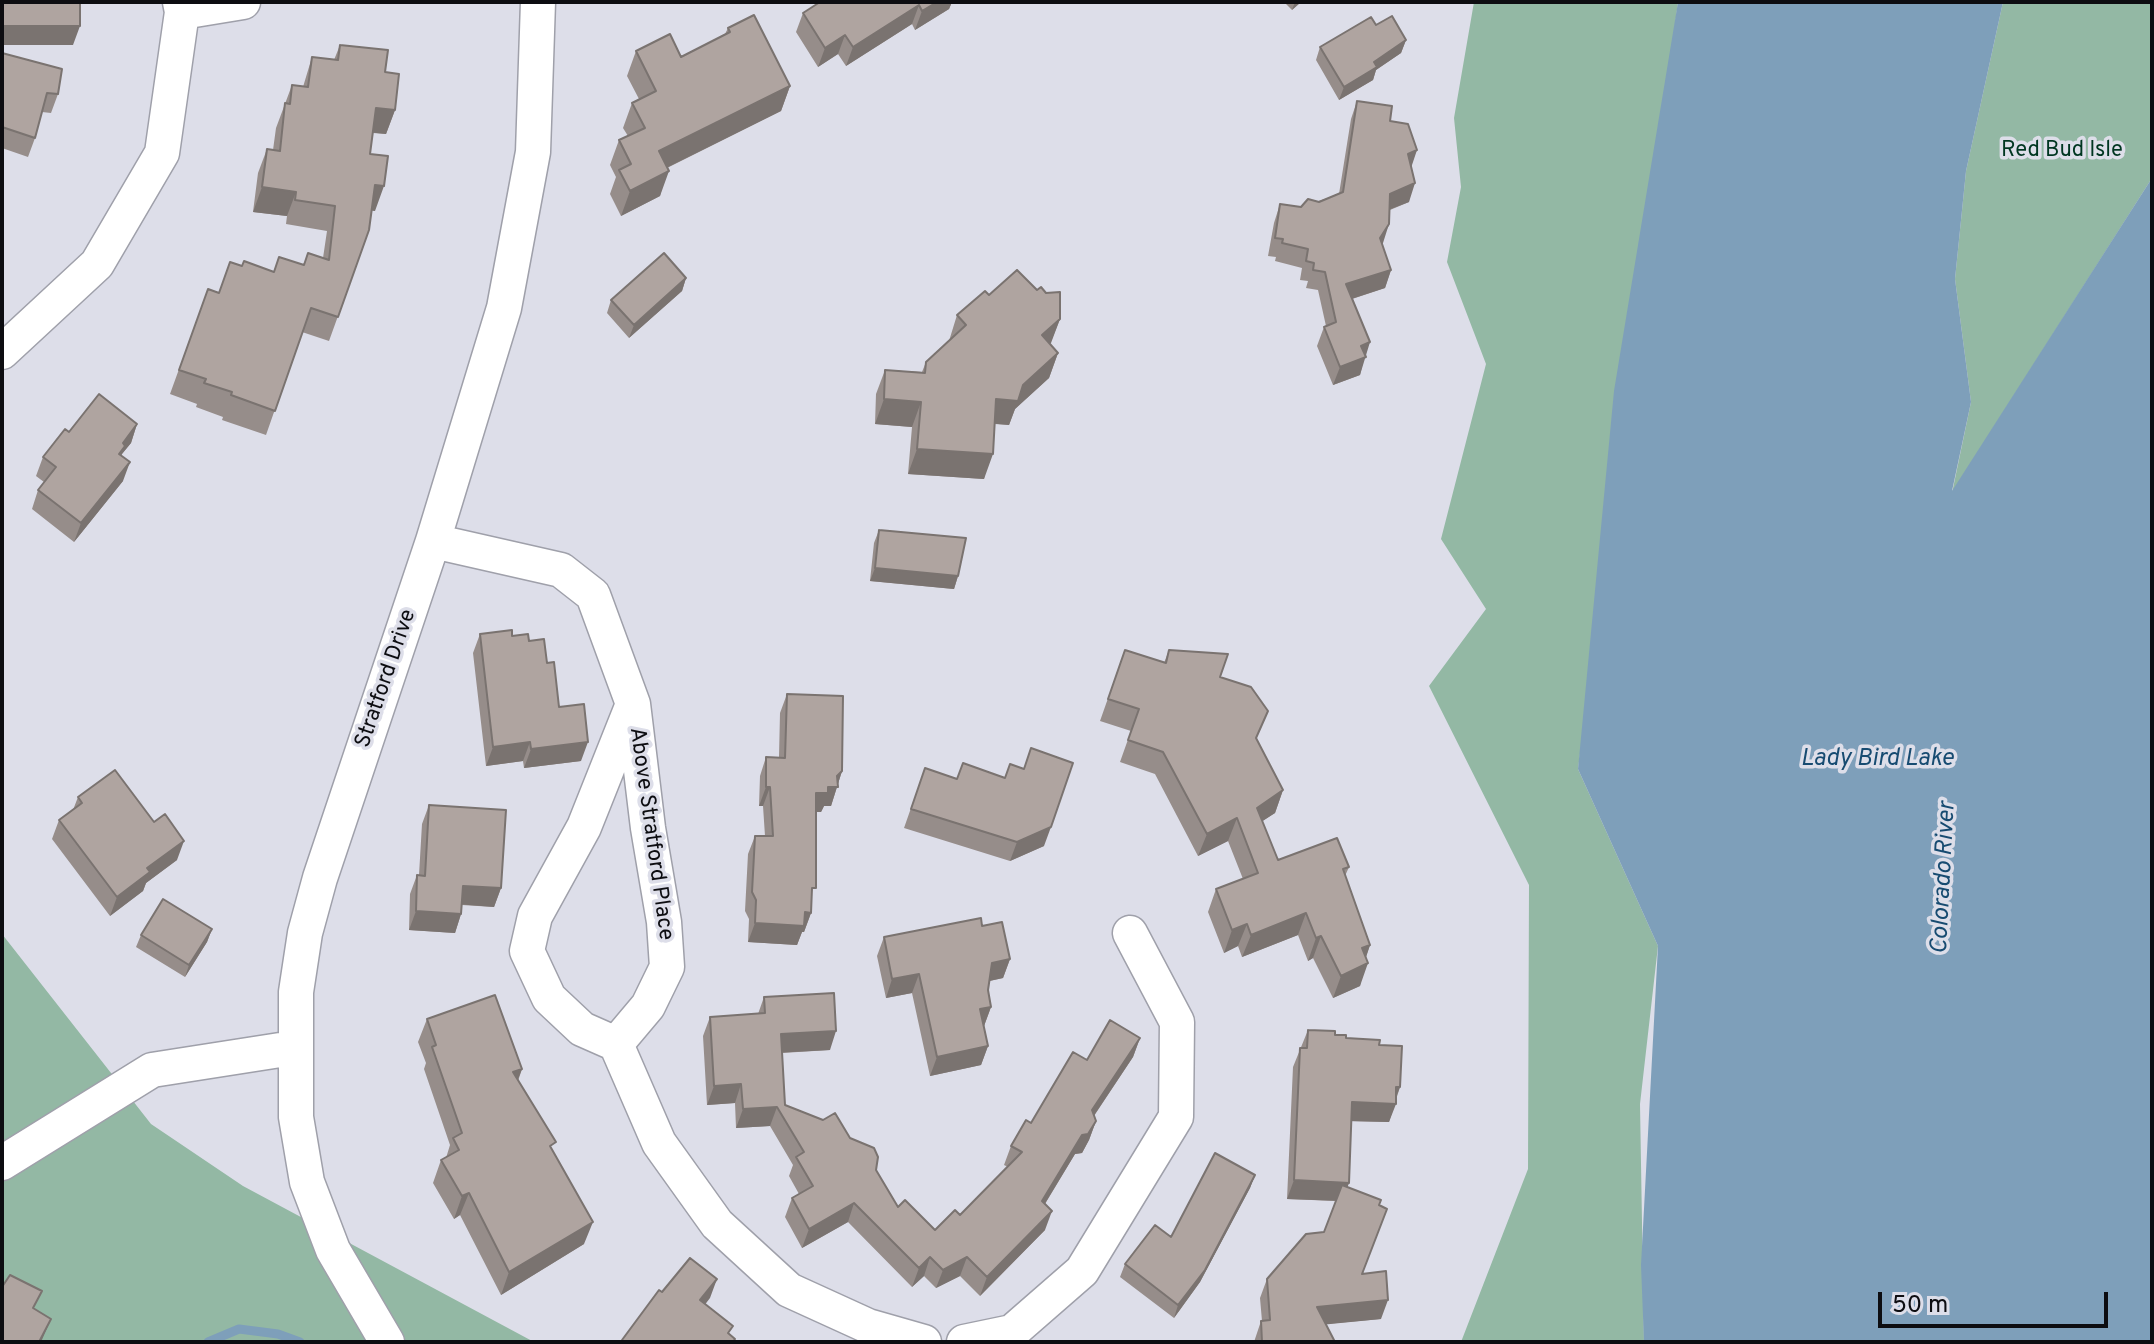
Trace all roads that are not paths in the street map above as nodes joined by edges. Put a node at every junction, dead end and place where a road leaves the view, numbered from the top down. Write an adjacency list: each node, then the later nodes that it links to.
1 (243, 2): 3 (street)
2 (538, 2): 5 (street, Stratford Drive)
3 (181, 7): 4 (street)
4 (2, 352)
5 (433, 541): 6 (street, Above Stratford Place); 9 (street, Stratford Drive)
6 (633, 704): 8 (street, Above Stratford Place); 8 (street, Above Stratford Place)
7 (1130, 933): 13 (street)
8 (616, 1044): 12 (street)
9 (293, 1048): 10 (street); 11 (street, Stratford Drive)
10 (2, 1163)
11 (387, 1342)
12 (924, 1342)
13 (964, 1342)

